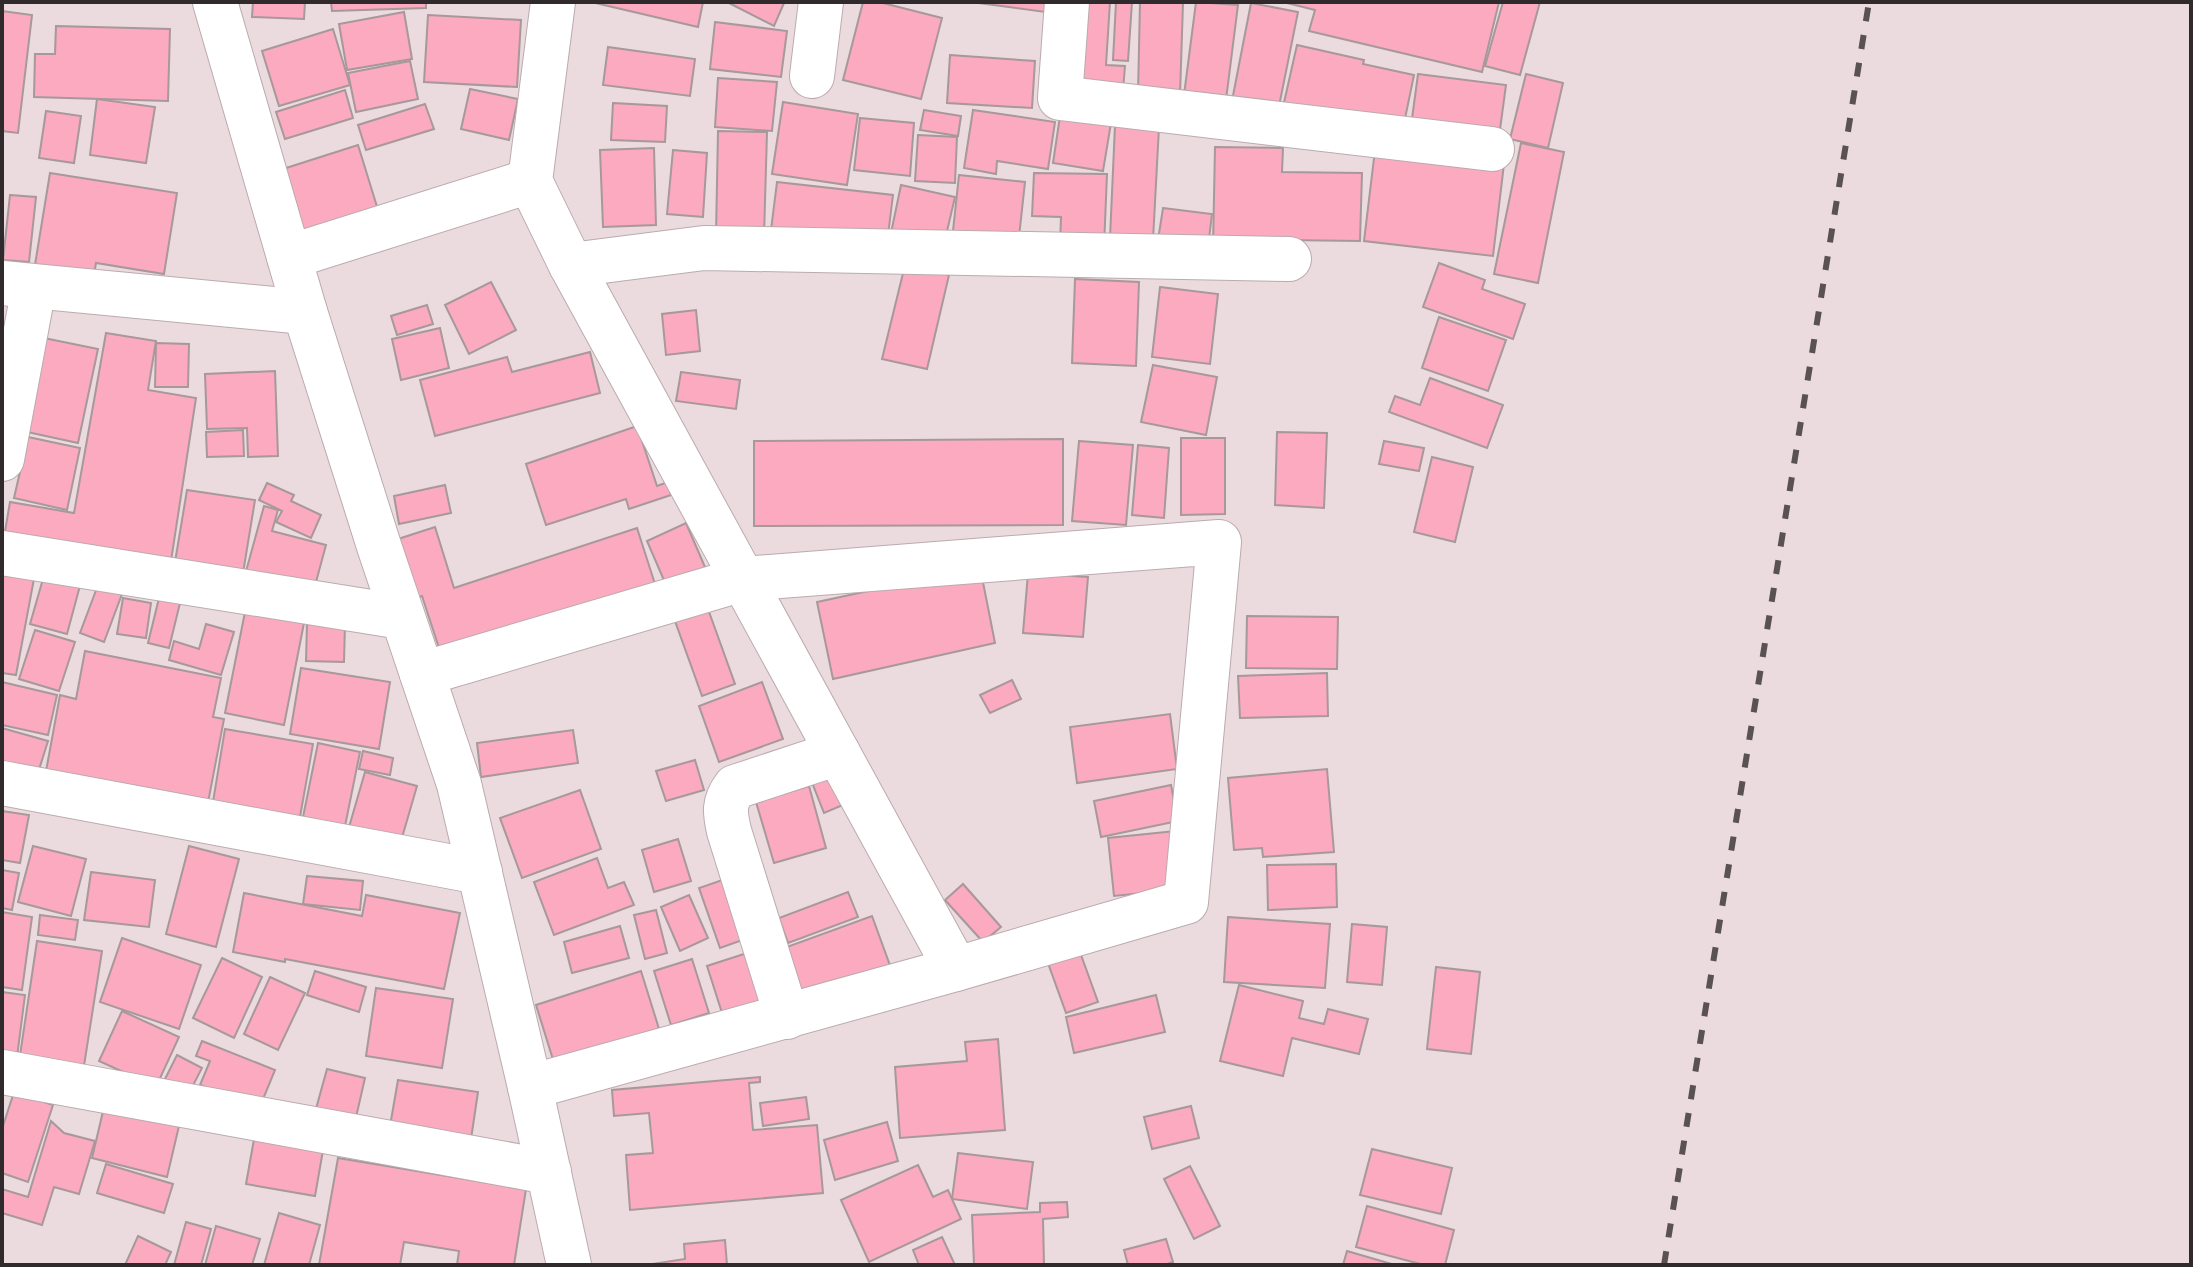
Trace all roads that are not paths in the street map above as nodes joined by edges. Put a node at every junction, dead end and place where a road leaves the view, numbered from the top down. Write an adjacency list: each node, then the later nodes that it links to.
1 (215, 2): 8 (street)
2 (553, 2): 7 (street)
3 (821, 2): 5 (street)
4 (1067, 2): 6 (street)
5 (812, 76)
6 (1492, 149)
7 (530, 181): 8 (street); 10 (street)
8 (289, 257): 12 (street)
9 (1289, 259): 10 (street)
10 (571, 265): 15 (street)
11 (18, 285): 12 (street); 13 (street)
12 (305, 312): 16 (street)
13 (2, 459)
14 (2, 553): 16 (street)
15 (743, 579): 17 (street); 18 (street); 21 (street)
16 (402, 617): 17 (street)
17 (422, 674): 20 (street)
18 (838, 753): 21 (street); 22 (street)
19 (2, 783): 20 (street)
20 (480, 872): 24 (street)
21 (956, 969): 22 (street)
22 (787, 1017): 24 (street)
23 (2, 1072): 25 (street)
24 (530, 1087): 25 (street)
25 (549, 1172): 26 (street)
26 (569, 1265)

